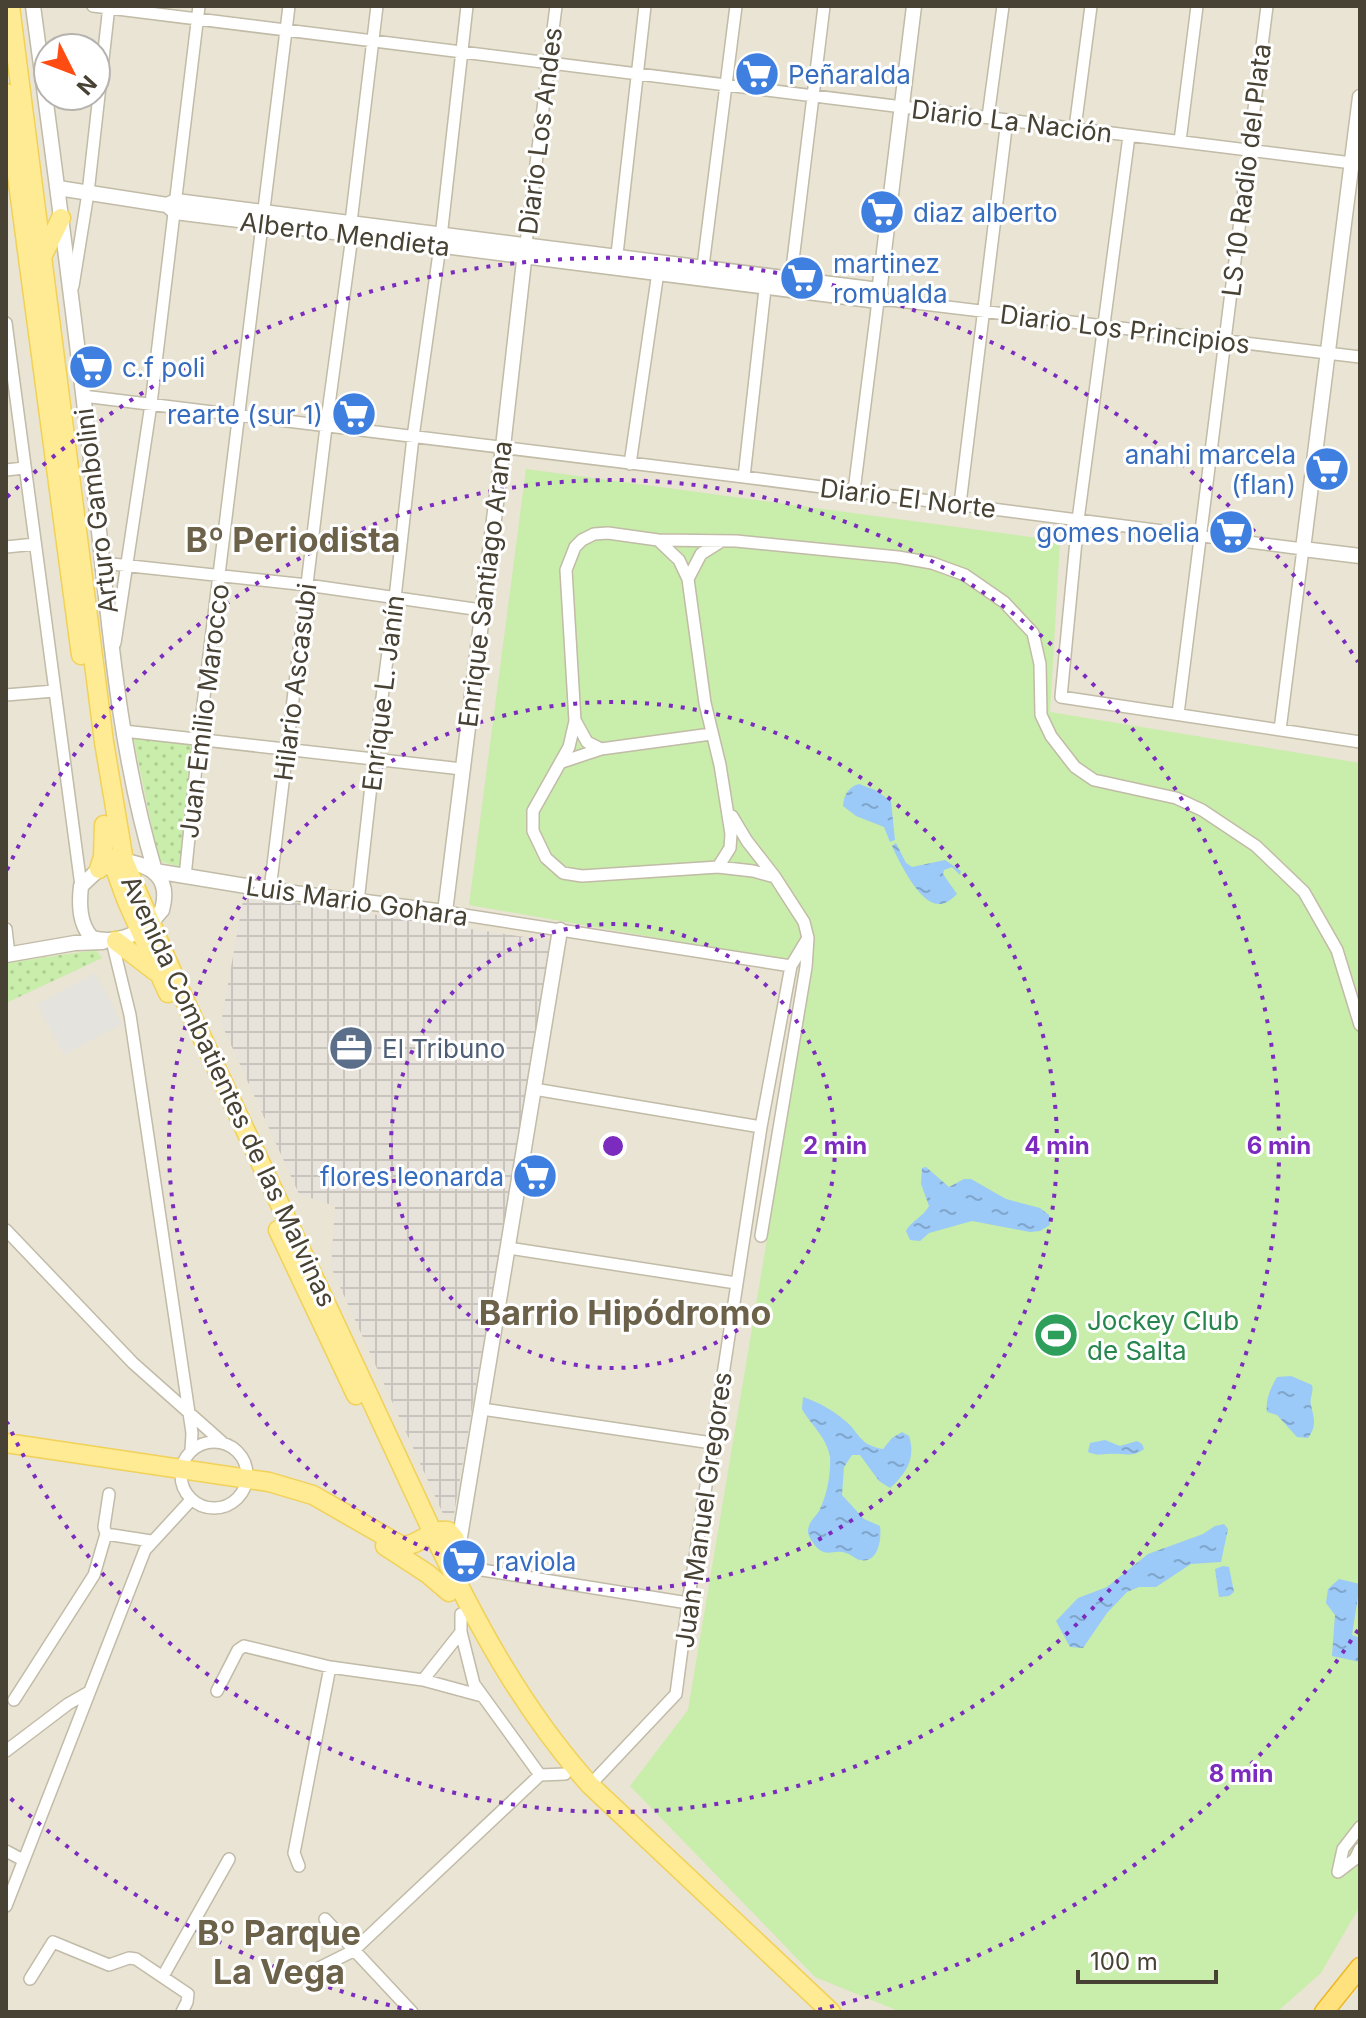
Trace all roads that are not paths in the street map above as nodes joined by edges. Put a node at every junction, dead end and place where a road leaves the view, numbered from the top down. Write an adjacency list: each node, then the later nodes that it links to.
1 (10, 6): 44 (main road, Avenida Combatientes de las Malvinas)
2 (33, 6): 36 (street, Arturo Gambolini)
3 (93, 6): 17 (street, Diario La Nación)
4 (199, 6): 18 (street)
5 (289, 6): 19 (street, Juan Emilio Marocco)
6 (377, 6): 20 (street, Hilario Ascasubi)
7 (467, 6): 21 (street, Enrique L. Janín)
8 (556, 6): 22 (street, Diario Los Andes)
9 (645, 6): 23 (street)
10 (736, 6): 24 (street)
11 (824, 6): 26 (street)
12 (914, 6): 28 (street)
13 (1003, 6): 29 (street)
14 (1091, 6): 31 (street)
15 (1197, 6): 33 (street)
16 (1267, 6): 34 (street, LS 10 Radio del Plata)
17 (109, 7): 18 (street, Diario La Nación); 37 (street)
18 (198, 19): 19 (street, Diario La Nación); 38 (street)
19 (286, 30): 20 (street, Diario La Nación); 40 (street, Juan Emilio Marocco)
20 (372, 41): 21 (street, Diario La Nación); 41 (street, Hilario Ascasubi)
21 (461, 53): 22 (street, Diario La Nación); 42 (street, Enrique L. Janín)
22 (548, 64): 23 (street, Diario La Nación); 43 (street, Diario Los Andes)
23 (637, 75): 24 (street, Diario La Nación); 45 (street)
24 (725, 85): 26 (street, Diario La Nación); 47 (street)
25 (6, 93): 102 (main road, Avenida Combatientes de las Malvinas)
26 (813, 97): 28 (street, Diario La Nación); 49 (street)
27 (1360, 97): 35 (street)
28 (901, 108): 29 (street, Diario La Nación); 50 (street)
29 (988, 117): 30 (street, Diario La Nación)
30 (1007, 120): 31 (street, Diario La Nación); 52 (street)
31 (1075, 128): 32 (street, Diario La Nación)
32 (1129, 136): 33 (street, Diario La Nación); 54 (street)
33 (1180, 141): 34 (street, Diario La Nación)
34 (1247, 149): 35 (street, Diario La Nación); 55 (street, LS 10 Radio del Plata)
35 (1355, 163): 56 (street)
36 (58, 188): 37 (street, Alberto Mendieta); 39 (street, Arturo Gambolini)
37 (88, 193): 38 (street, Alberto Mendieta); 39 (street); 51 (street)
38 (173, 206): 40 (street, Alberto Mendieta); 60 (street)
39 (61, 218): 44 (main road); 51 (street, Arturo Gambolini)
40 (264, 218): 41 (street, Alberto Mendieta); 61 (street, Juan Emilio Marocco)
41 (352, 229): 42 (street, Alberto Mendieta); 62 (street, Hilario Ascasubi)
42 (440, 240): 43 (street, Alberto Mendieta); 63 (street, Enrique L. Janín)
43 (526, 250): 45 (street, Diario Los Principios); 64 (street, Enrique Santiago Arana)
44 (43, 255): 102 (main road, Avenida Combatientes de las Malvinas)
45 (616, 261): 46 (street, Diario Los Principios); 47 (street, Diario Los Principios)
46 (658, 272): 47 (street, Diario Los Principios); 65 (street)
47 (703, 273): 48 (street, Diario Los Principios)
48 (766, 281): 49 (street, Diario Los Principios); 68 (street)
49 (790, 284): 50 (street, Diario Los Principios)
50 (882, 297): 52 (street, Diario Los Principios); 69 (street)
51 (71, 302): 59 (street, Arturo Gambolini)
52 (983, 312): 54 (street, Diario Los Principios); 70 (street)
53 (6, 323): 58 (street)
54 (1105, 328): 55 (street, Diario Los Principios); 71 (street)
55 (1225, 342): 56 (street, Diario Los Principios); 72 (street, LS 10 Radio del Plata)
56 (1328, 353): 57 (street, Diario Los Principios); 77 (street)
57 (1360, 357)
58 (10, 393): 66 (street)
59 (83, 396): 60 (street, Diario El Norte); 79 (street, Arturo Gambolini)
60 (151, 404): 61 (street, Diario El Norte); 80 (street)
61 (238, 415): 62 (street, Diario El Norte); 81 (street, Juan Emilio Marocco)
62 (326, 427): 63 (street, Diario El Norte); 83 (street, Hilario Ascasubi)
63 (413, 437): 64 (street, Diario El Norte); 84 (street, Enrique L. Janín)
64 (503, 447): 65 (street, Diario El Norte); 85 (street, Enrique Santiago Arana)
65 (630, 464): 68 (street, Diario El Norte)
66 (24, 468): 67 (street); 75 (street)
67 (6, 470)
68 (744, 477): 69 (street, Diario El Norte)
69 (854, 491): 70 (street, Diario El Norte)
70 (960, 504): 71 (street, Diario El Norte)
71 (1078, 520): 72 (street, Diario El Norte); 89 (street)
72 (1198, 536): 77 (street, Diario El Norte); 89 (street, LS 10 Radio del Plata)
73 (658, 540): 74 (street); 82 (street); 90 (street)
74 (720, 542): 82 (street); 121 (street)
75 (35, 544): 76 (street); 87 (street)
76 (6, 547)
77 (1303, 549): 78 (street, Diario El Norte); 91 (street)
78 (1360, 556)
79 (103, 563): 80 (street); 86 (street, Arturo Gambolini)
80 (128, 564): 81 (street); 86 (street)
81 (219, 575): 83 (street); 94 (street, Juan Emilio Marocco)
82 (688, 579): 93 (street)
83 (307, 585): 84 (street); 96 (street, Hilario Ascasubi)
84 (395, 598): 85 (street); 98 (street, Enrique L. Janín)
85 (481, 610): 100 (street, Enrique Santiago Arana)
86 (113, 656): 92 (street, Arturo Gambolini)
87 (54, 691): 88 (street); 107 (street)
88 (6, 695)
89 (1178, 714): 91 (street)
90 (575, 721): 97 (street); 99 (street)
91 (1280, 730): 95 (street)
92 (124, 731): 94 (street); 103 (street, Arturo Gambolini)
93 (711, 734): 97 (street); 101 (street)
94 (199, 737): 96 (street); 105 (street, Juan Emilio Marocco)
95 (1360, 742)
96 (286, 747): 98 (street); 108 (street, Hilario Ascasubi)
97 (601, 749): 99 (street)
98 (374, 759): 100 (street); 109 (street, Enrique L. Janín)
99 (562, 762): 104 (street)
100 (462, 769): 110 (street, Enrique Santiago Arana)
101 (727, 806): 104 (street); 106 (street)
102 (110, 821): 103 (main road, Avenida Combatientes de las Malvinas); 103 (main road)
103 (126, 865): 105 (street, Luis Mario Gohara); 107 (street); 111 (main road, Avenida Combatientes de las Malvinas); 111 (street, Arturo Gambolini)
104 (718, 867): 106 (street)
105 (185, 877): 108 (street, Luis Mario Gohara); 111 (street)
106 (775, 877): 115 (street)
107 (81, 886): 112 (street)
108 (270, 890): 109 (street, Luis Mario Gohara)
109 (358, 902): 110 (street, Luis Mario Gohara)
110 (445, 912): 114 (street, Luis Mario Gohara)
111 (154, 917): 116 (street); 120 (main road, Avenida Combatientes de las Malvinas); 139 (main road, Avenida Combatientes de las Malvinas)
112 (84, 928): 116 (street); 117 (street)
113 (6, 929): 118 (street)
114 (560, 930): 119 (street, Luis Mario Gohara); 122 (street)
115 (808, 938): 119 (street); 125 (street)
116 (112, 941): 117 (street); 120 (main road); 129 (street)
117 (75, 943): 118 (street)
118 (8, 955)
119 (791, 966): 123 (street, Juan Manuel Gregores)
120 (161, 977): 139 (main road, Avenida Combatientes de las Malvinas)
121 (1360, 1025)
122 (534, 1089): 123 (street); 126 (street)
123 (761, 1127): 127 (street, Juan Manuel Gregores)
124 (6, 1230): 129 (street)
125 (761, 1236)
126 (508, 1248): 127 (street); 128 (street)
127 (736, 1283): 132 (street, Juan Manuel Gregores)
128 (482, 1409): 132 (street); 138 (street)
129 (189, 1411): 130 (street); 134 (street)
130 (222, 1442): 134 (street); 135 (street)
131 (6, 1443): 134 (main road)
132 (712, 1443): 145 (street, Juan Manuel Gregores)
133 (6, 1455): 134 (main road)
134 (184, 1465): 135 (main road); 137 (street)
135 (247, 1482): 137 (street); 139 (main road); 143 (main road)
136 (109, 1494): 140 (street)
137 (191, 1500): 141 (street)
138 (464, 1513): 139 (street); 142 (street)
139 (431, 1533): 142 (main road); 143 (main road); 144 (main road, Avenida Combatientes de las Malvinas)
140 (106, 1534): 141 (street); 152 (street)
141 (151, 1541): 150 (street)
142 (458, 1562): 144 (main road); 145 (street)
143 (428, 1574): 144 (main road)
144 (456, 1593): 146 (main road, Avenida Combatientes de las Malvinas); 156 (main road, Avenida Combatientes de las Malvinas)
145 (688, 1603): 156 (street, Juan Manuel Gregores)
146 (461, 1623): 148 (street); 151 (street); 154 (main road, Avenida Combatientes de las Malvinas)
147 (330, 1667): 148 (street); 149 (street); 162 (street)
148 (423, 1680): 151 (street)
149 (217, 1691)
150 (89, 1692): 153 (street); 161 (street)
151 (482, 1696): 155 (street)
152 (14, 1700)
153 (6, 1751)
154 (565, 1774): 155 (street); 172 (main road, Avenida Combatientes de las Malvinas)
155 (540, 1775): 165 (street)
156 (590, 1785): 173 (main road, Avenida Combatientes de las Malvinas)
157 (1360, 1827): 158 (street)
158 (1360, 1849)
159 (6, 1851): 161 (street)
160 (229, 1859): 168 (street)
161 (23, 1860): 163 (street)
162 (299, 1866)
163 (6, 1906)
164 (325, 1919): 165 (street)
165 (353, 1951): 167 (street); 171 (street)
166 (1360, 1967): 174 (highway)
167 (315, 1970)
168 (163, 1976): 169 (street); 170 (street)
169 (30, 1979)
170 (182, 2012)
171 (412, 2012)
172 (814, 2012)
173 (831, 2012)
174 (1324, 2012)

